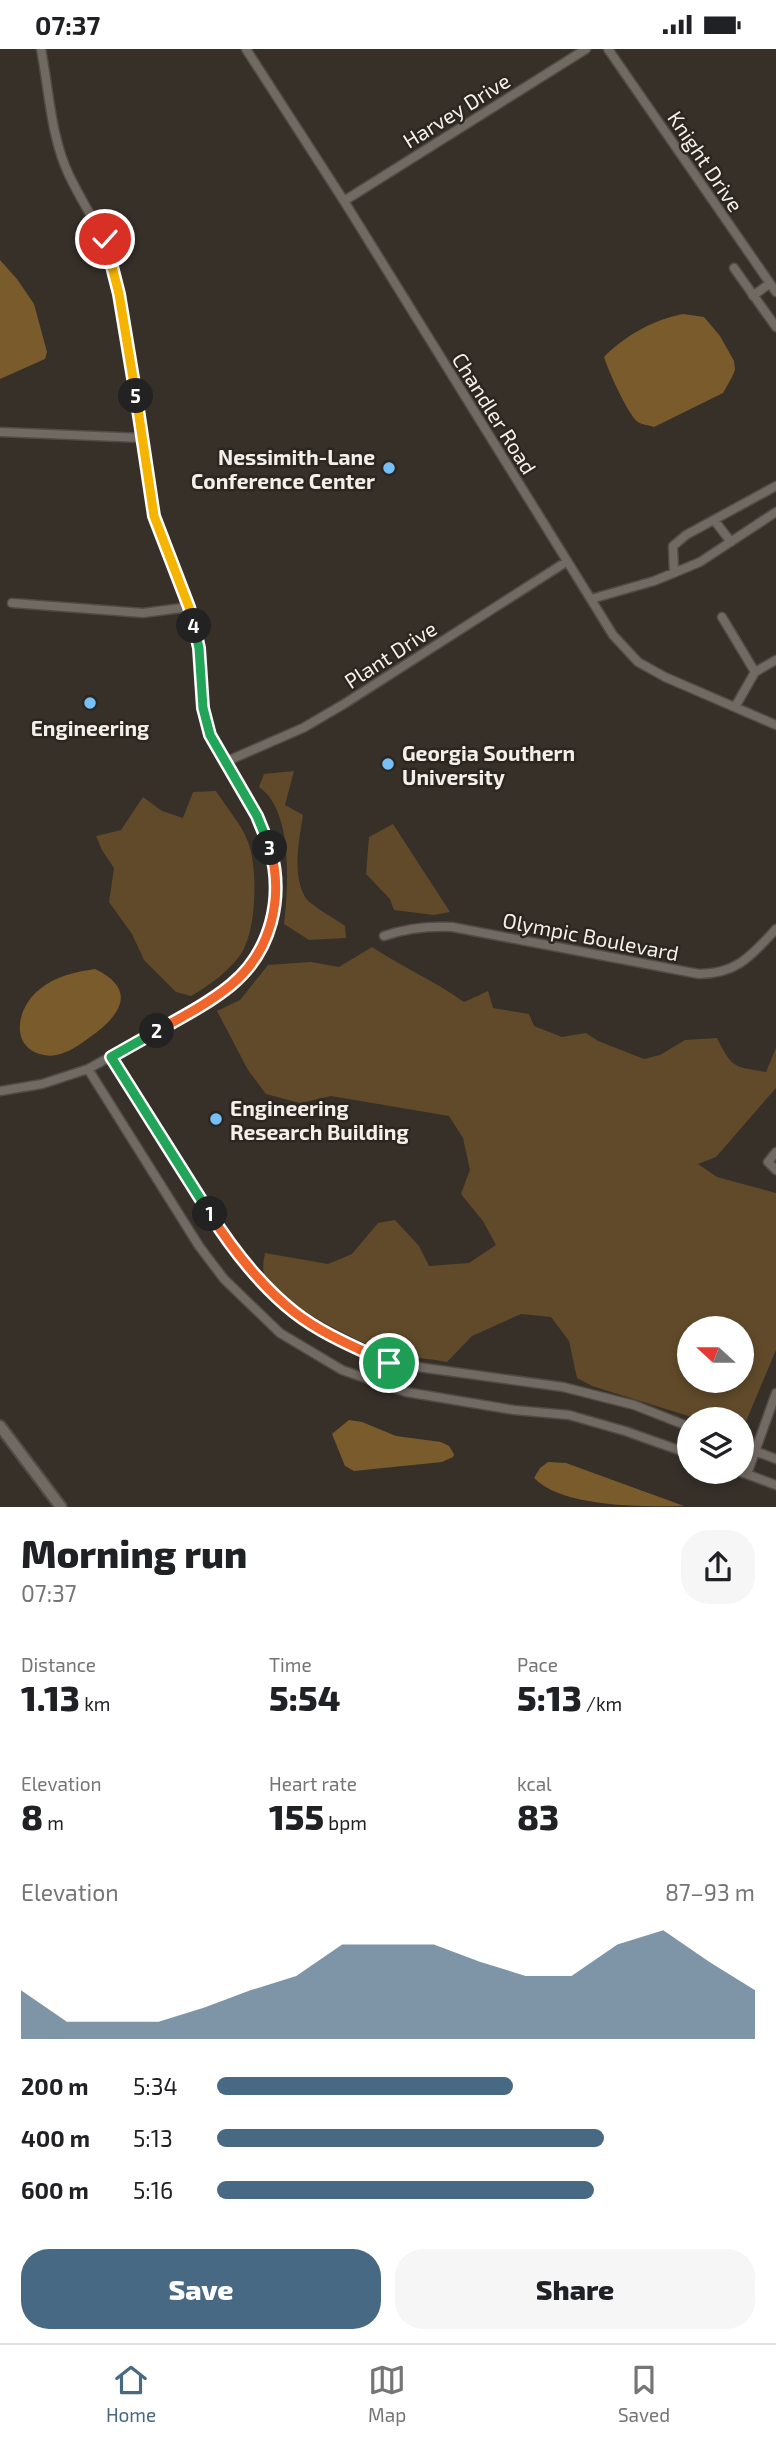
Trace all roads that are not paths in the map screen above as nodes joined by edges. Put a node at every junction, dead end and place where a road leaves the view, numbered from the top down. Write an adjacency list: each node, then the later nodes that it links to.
1 (41, 49): 12 (street)
2 (246, 49): 5 (street, Chandler Road)
3 (586, 49): 5 (street, Harvey Drive)
4 (608, 49): 7 (street, Knight Drive)
5 (344, 201): 17 (street, Chandler Road)
6 (734, 268): 9 (street)
7 (770, 282): 8 (street, Knight Drive); 9 (street)
8 (776, 292)
9 (753, 296): 10 (street)
10 (776, 327)
11 (0, 432): 12 (street)
12 (143, 438): 21 (street)
13 (776, 486): 15 (street)
14 (776, 512): 16 (street)
15 (714, 520): 16 (street); 18 (street)
16 (731, 542): 18 (street)
17 (566, 562): 19 (street, Chandler Road); 27 (street, Plant Drive)
18 (674, 573): 19 (street)
19 (591, 600): 25 (street, Chandler Road)
20 (12, 603): 21 (street)
21 (189, 607): 27 (street)
22 (722, 617): 24 (street)
23 (776, 660): 24 (street)
24 (755, 672): 25 (street)
25 (736, 708): 26 (street, Chandler Road)
26 (776, 725)
27 (225, 762): 30 (street)
28 (776, 929): 29 (street, Olympic Boulevard)
29 (384, 936)
30 (111, 1057): 31 (street); 36 (street)
31 (88, 1069): 32 (street); 38 (street)
32 (0, 1091)
33 (776, 1152): 34 (street)
34 (776, 1170)
35 (776, 1393): 39 (street)
36 (677, 1422)
37 (0, 1426): 43 (street)
38 (677, 1449)
39 (755, 1451): 40 (street)
40 (776, 1459)
41 (754, 1477): 42 (street)
42 (776, 1485)
43 (61, 1507)

